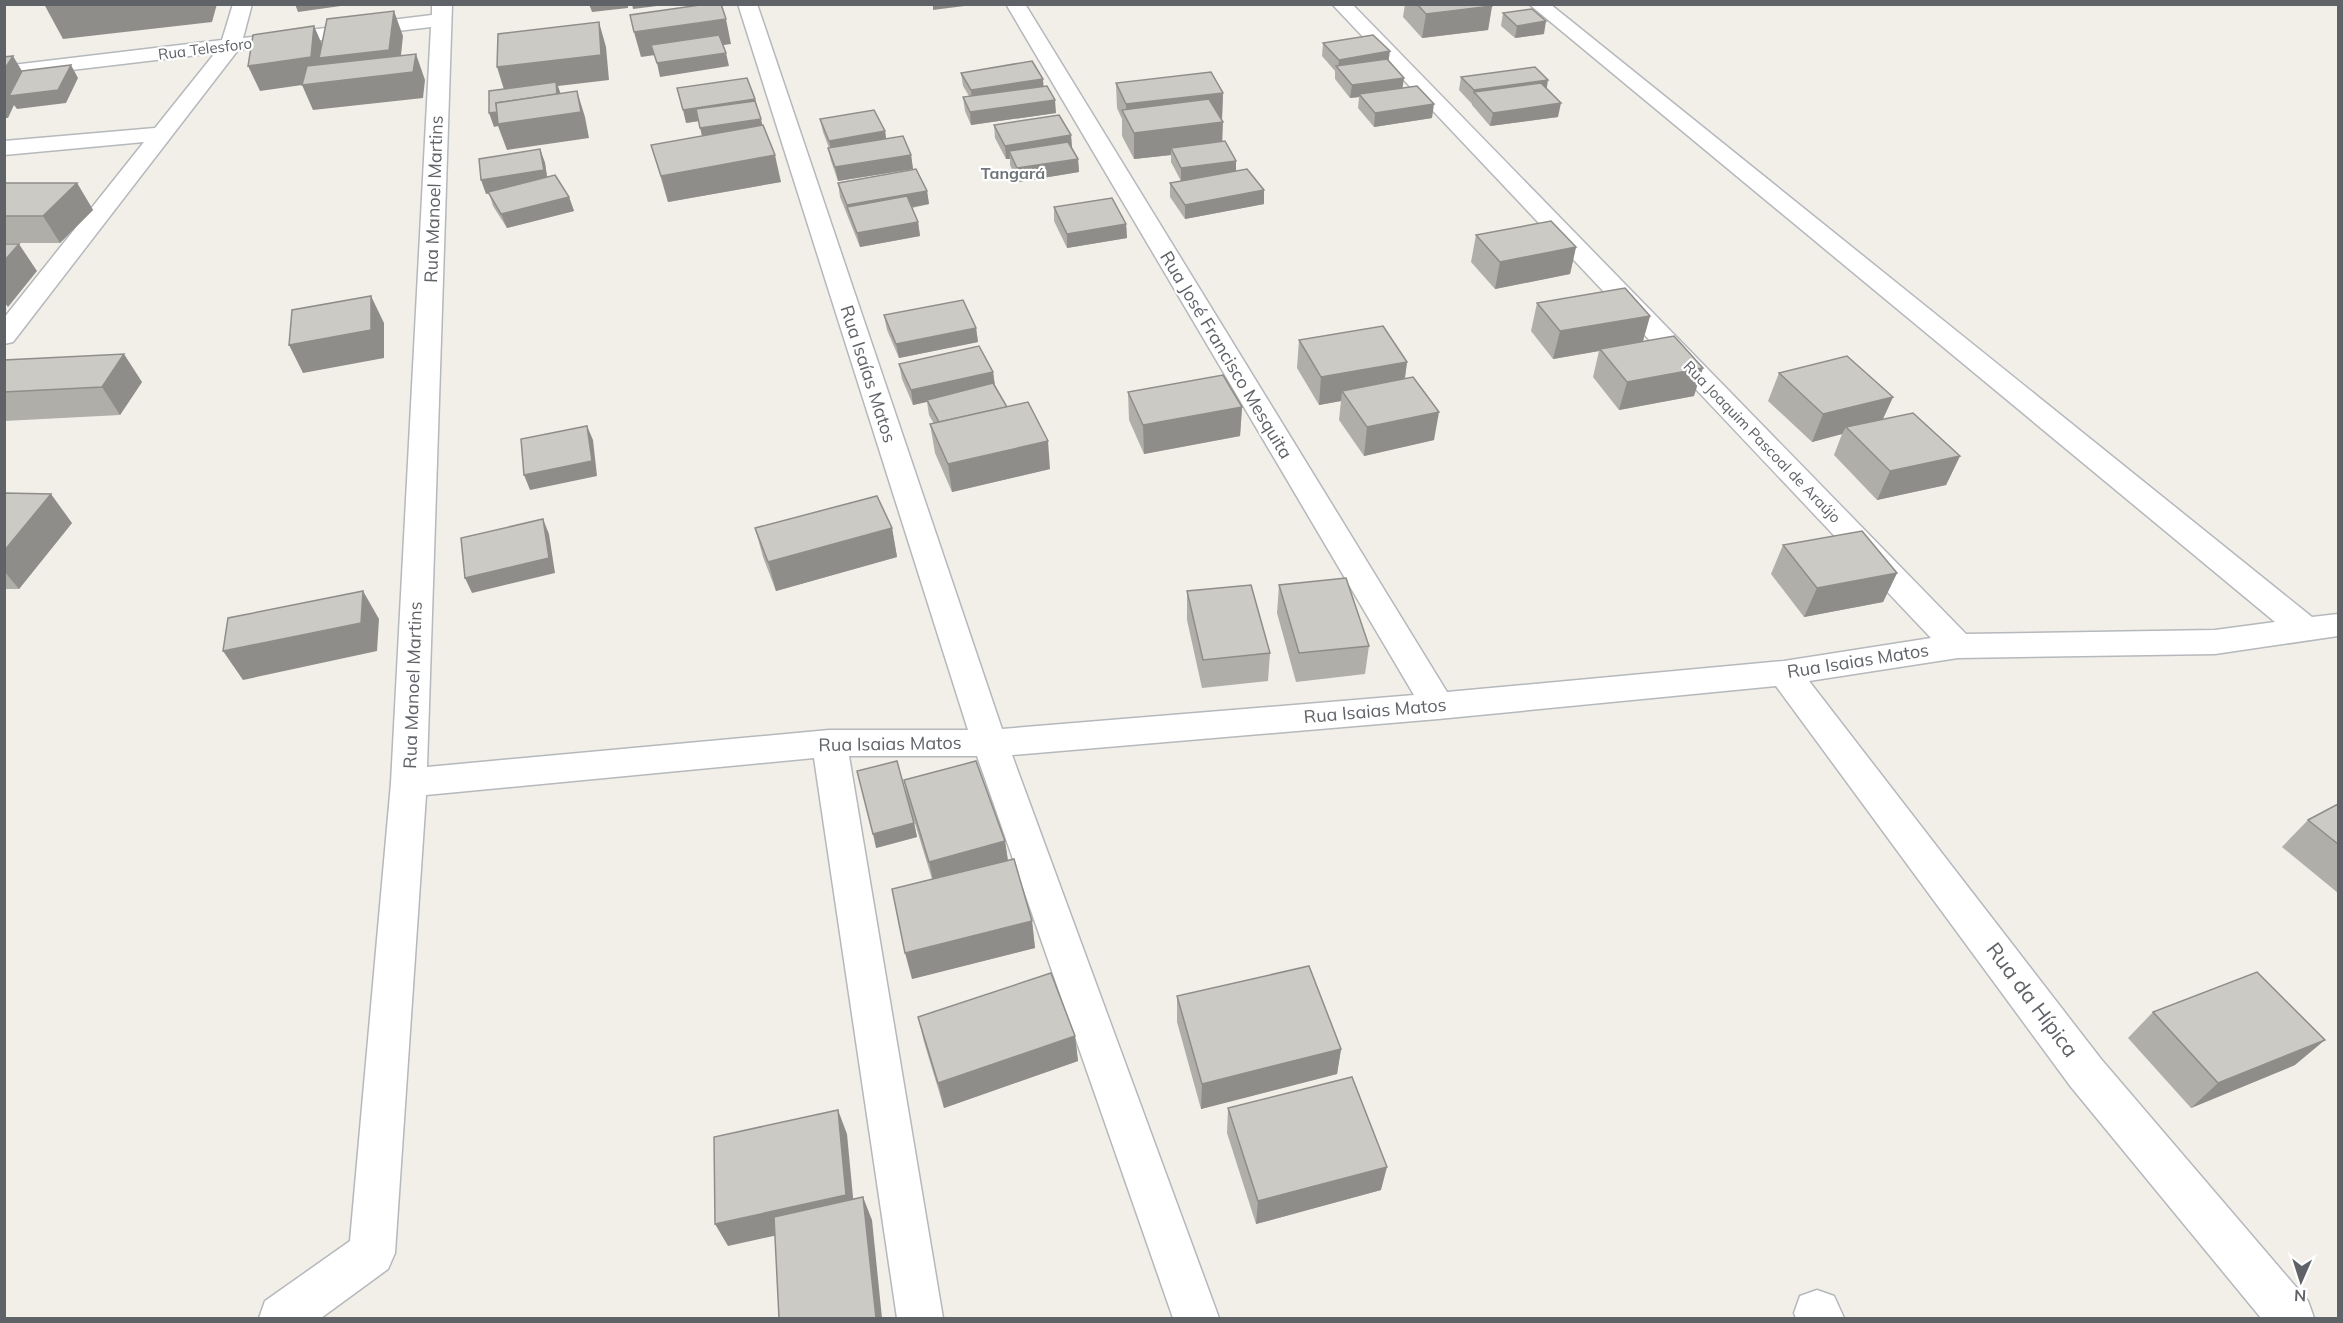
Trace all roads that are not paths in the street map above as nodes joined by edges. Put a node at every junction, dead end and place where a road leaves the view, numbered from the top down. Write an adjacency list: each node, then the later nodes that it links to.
1 (243, 4): 7 (street)
2 (747, 4): 18 (street, Rua Isaías Matos)
3 (1015, 4): 16 (street, Rua José Francisco Mesquita)
4 (1341, 4): 14 (street, Rua Joaquim Pascoal de Araújo)
5 (1538, 4): 13 (street)
6 (442, 13): 7 (street, Rua Telesforo); 19 (street, Rua Manoel Martins)
7 (230, 47): 8 (street, Rua Telesforo); 9 (street)
8 (4, 72)
9 (162, 134): 10 (street); 11 (street)
10 (4, 148)
11 (4, 336)
12 (2338, 625): 13 (street, Rua Isaias Matos)
13 (2306, 630): 14 (street, Rua Isaias Matos)
14 (1958, 646): 15 (street, Rua Isaias Matos)
15 (1784, 673): 16 (street, Rua Isaias Matos); 23 (street, Rua da Hípica)
16 (1438, 706): 18 (street, Rua Isaias Matos)
17 (829, 743): 18 (street, Rua Isaias Matos); 19 (street, Rua Isaias Matos); 21 (street)
18 (990, 743): 22 (street, Rua Isaías Matos)
19 (409, 783): 20 (street, Rua Manoel Martins)
20 (282, 1318)
21 (920, 1318)
22 (1196, 1318)
23 (2291, 1318)

